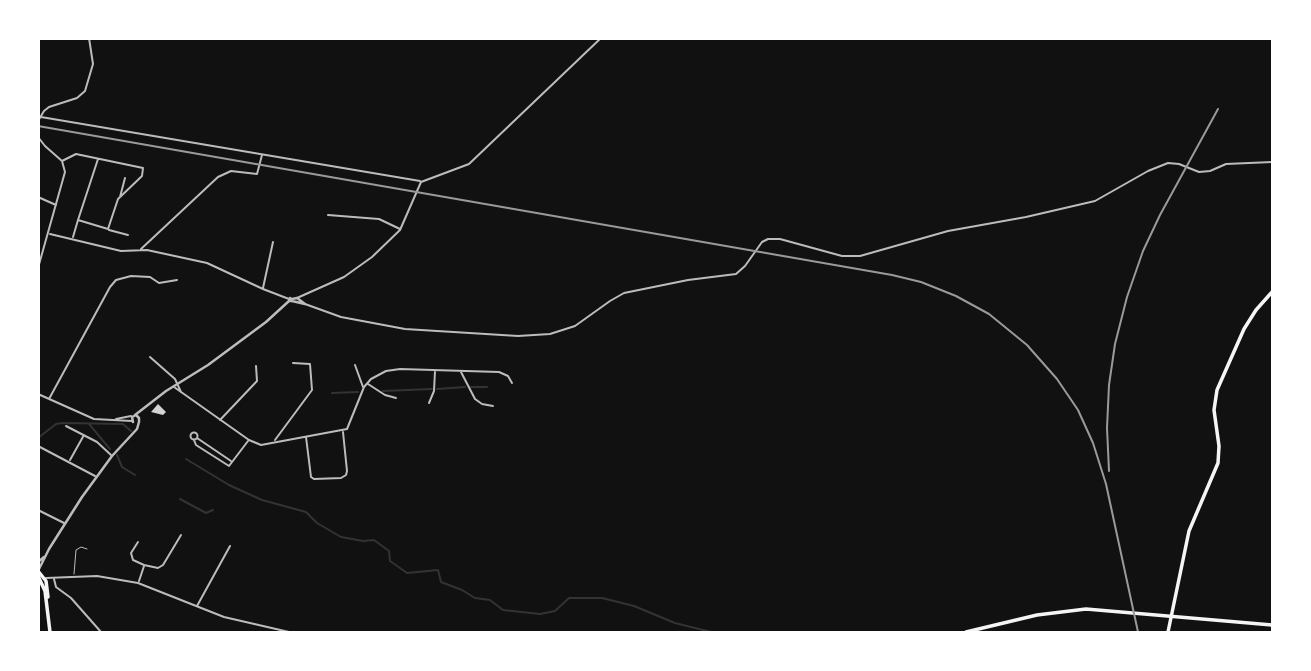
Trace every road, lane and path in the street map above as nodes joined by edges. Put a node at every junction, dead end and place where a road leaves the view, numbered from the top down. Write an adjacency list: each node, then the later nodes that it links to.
1 (89, 38): 3 (street)
2 (601, 38): 11 (street)
3 (41, 117): 4 (street); 6 (street)
4 (38, 121)
5 (38, 137): 8 (street)
6 (262, 154): 11 (street); 23 (street)
7 (97, 159): 8 (street); 13 (street); 16 (street)
8 (62, 161): 14 (street)
9 (1272, 162): 32 (street)
10 (125, 178): 13 (street)
11 (421, 181): 18 (street)
12 (38, 197): 14 (street)
13 (119, 198): 17 (street)
14 (57, 205): 19 (street)
15 (328, 215): 18 (street)
16 (78, 220): 17 (street); 21 (street)
17 (108, 229): 20 (street)
18 (400, 230): 29 (street)
19 (50, 234): 21 (street); 24 (street)
20 (128, 235)
21 (72, 238): 23 (street)
22 (273, 242): 27 (street)
23 (141, 250): 27 (street)
24 (40, 258): 25 (street)
25 (38, 268)
26 (177, 280): 48 (street)
27 (263, 289): 30 (street)
28 (1272, 292): 88 (main road)
29 (303, 295): 31 (street); 32 (street)
30 (282, 296): 31 (street); 33 (street)
31 (292, 300): 32 (street); 33 (street)
32 (304, 303)
33 (285, 305): 41 (street)
34 (149, 357): 41 (street)
35 (293, 363): 61 (street)
36 (355, 365): 43 (street)
37 (256, 366): 53 (street)
38 (435, 370): 39 (street); 42 (street); 49 (street)
39 (461, 371): 40 (street); 50 (street)
40 (512, 383)
41 (178, 384): 44 (street); 46 (street)
42 (367, 384): 43 (street); 47 (street)
43 (364, 387): 56 (street)
44 (175, 389): 46 (street); 51 (street)
45 (38, 394): 48 (street)
46 (182, 394): 53 (street)
47 (396, 398)
48 (49, 399): 52 (street)
49 (429, 403)
50 (493, 406)
51 (147, 408): 52 (street); 54 (street)
52 (133, 418): 54 (street); 54 (street); 57 (street)
53 (220, 420): 60 (street)
54 (139, 421): 57 (street)
55 (66, 426): 58 (street)
56 (342, 431): 59 (street); 59 (street)
57 (133, 432): 63 (street)
58 (84, 434): 63 (street); 65 (street)
59 (306, 436): 61 (street)
60 (249, 440): 61 (street); 64 (street)
61 (274, 443)
62 (38, 446): 65 (street)
63 (112, 456): 66 (street)
64 (232, 461): 64 (street)
65 (69, 462): 66 (street)
66 (96, 477): 68 (street)
67 (38, 510): 68 (street)
68 (65, 523): 73 (street)
69 (181, 535): 75 (street)
70 (138, 542): 75 (street)
71 (230, 546): 80 (street)
72 (87, 549): 77 (lane)
73 (44, 557): 74 (street); 76 (street)
74 (38, 562)
75 (144, 565): 79 (street)
76 (40, 575): 78 (street); 83 (main road)
77 (74, 577): 78 (street); 79 (street)
78 (54, 578): 84 (street)
79 (138, 583): 80 (street)
80 (197, 606): 82 (street)
81 (1271, 624): 87 (main road)
82 (264, 628): 85 (street); 86 (street)
83 (50, 632)
84 (101, 632)
85 (264, 632)
86 (289, 632)
87 (966, 632)
88 (1168, 632)

